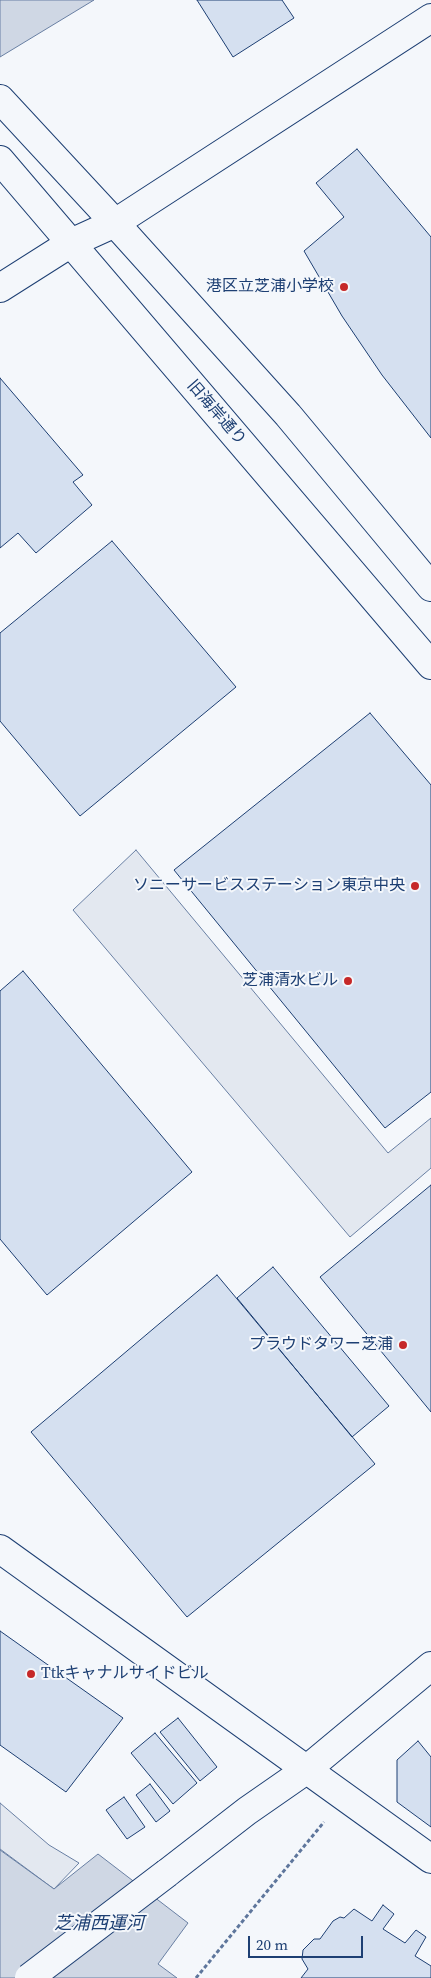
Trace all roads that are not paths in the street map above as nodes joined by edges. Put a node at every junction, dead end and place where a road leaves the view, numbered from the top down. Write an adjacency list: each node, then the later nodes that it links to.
1 (431, 18): 4 (street)
2 (0, 99): 4 (street)
3 (0, 160): 5 (street, 旧海岸通り)
4 (115, 223): 5 (street); 7 (street)
5 (71, 243): 6 (street); 8 (street, 旧海岸通り)
6 (0, 288)
7 (431, 587)
8 (431, 665)
9 (0, 1549): 11 (street)
10 (431, 1666): 11 (street)
11 (306, 1770): 12 (street); 13 (street, bridge)
12 (431, 1859)
13 (29, 1978)

